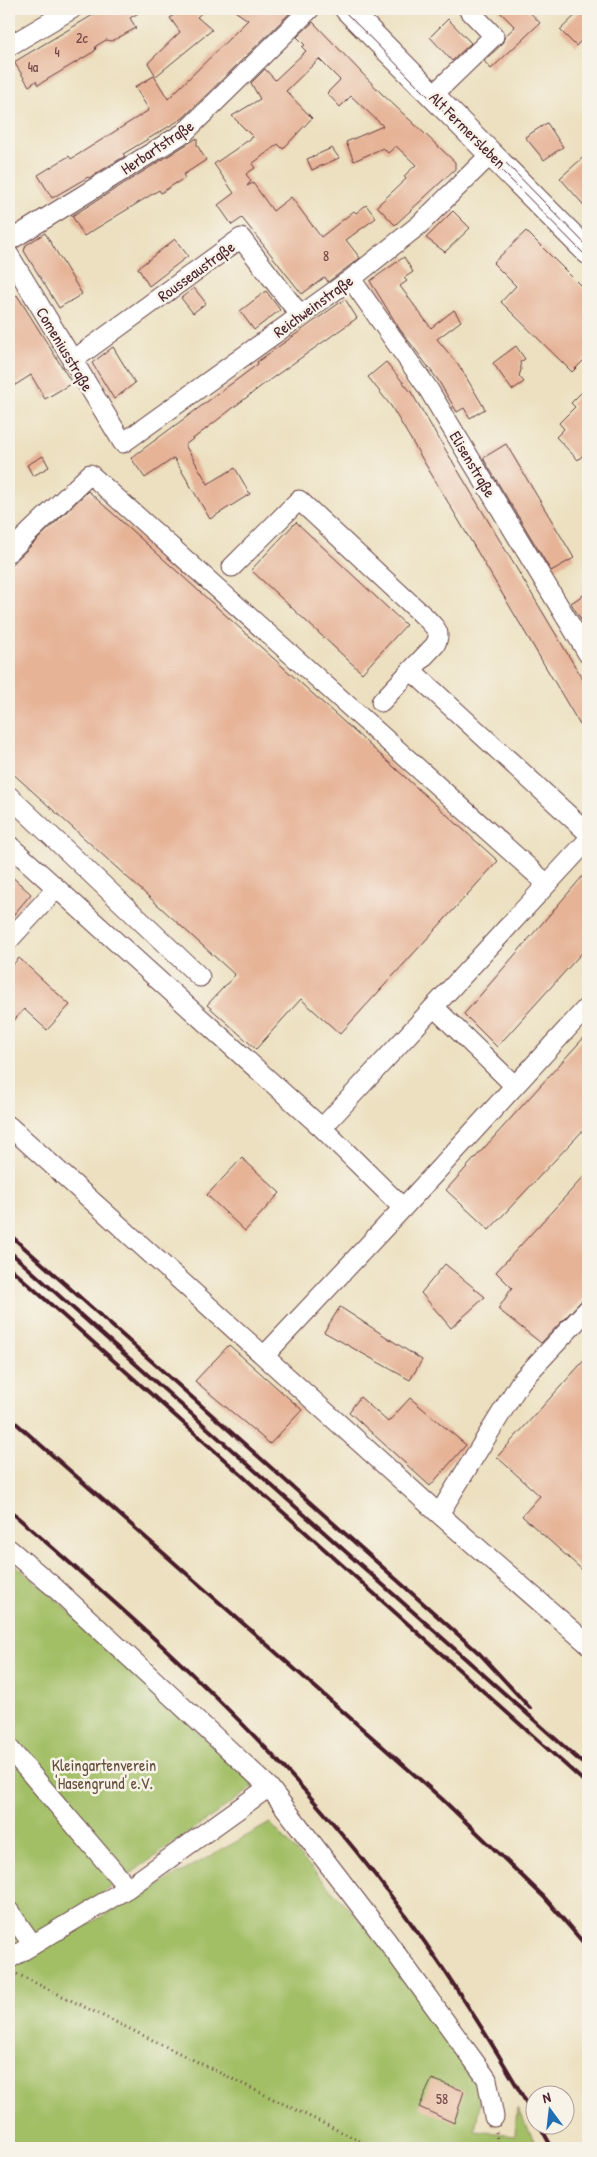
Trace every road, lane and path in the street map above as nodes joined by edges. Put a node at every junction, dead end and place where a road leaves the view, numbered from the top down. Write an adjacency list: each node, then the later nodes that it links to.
1 (72, 9): 5 (street)
2 (310, 9): 8 (street, Herbartstraße)
3 (347, 9): 6 (main road, Alt Fermersleben)
4 (468, 9): 6 (street)
5 (9, 46)
6 (433, 95): 7 (main road, Alt Fermersleben)
7 (492, 154): 9 (main road, Alt Fermersleben); 11 (street, Reichweinstraße)
8 (9, 241)
9 (588, 252)
10 (9, 255): 13 (street, Comeniusstraße)
11 (351, 279): 12 (street, Reichweinstraße); 17 (street, Elisenstraße)
12 (300, 316): 13 (street, Rousseaustraße); 14 (street, Reichweinstraße)
13 (72, 361): 14 (street, Comeniusstraße)
14 (123, 443)
15 (9, 552): 24 (street)
16 (232, 567): 18 (street)
17 (588, 654)
18 (411, 670): 19 (street); 21 (street)
19 (381, 702)
20 (9, 796): 27 (street)
21 (588, 833)
22 (588, 840): 24 (street)
23 (9, 845): 25 (street)
24 (547, 884): 29 (street)
25 (56, 889): 26 (street); 32 (street)
26 (9, 940)
27 (200, 977)
28 (588, 1006): 30 (street)
29 (434, 1007): 30 (street); 32 (street)
30 (515, 1086): 33 (street)
31 (9, 1126): 35 (street)
32 (322, 1128): 33 (street)
33 (403, 1208): 35 (street)
34 (588, 1310): 36 (street)
35 (264, 1356): 36 (street)
36 (439, 1514): 38 (street)
37 (9, 1549): 40 (street)
38 (587, 1642)
39 (9, 1748): 41 (street)
40 (269, 1787): 41 (street); 45 (street)
41 (128, 1888): 43 (street)
42 (9, 1911): 43 (street)
43 (33, 1945): 44 (street)
44 (10, 1965): 46 (path)
45 (494, 2117)
46 (374, 2148)

